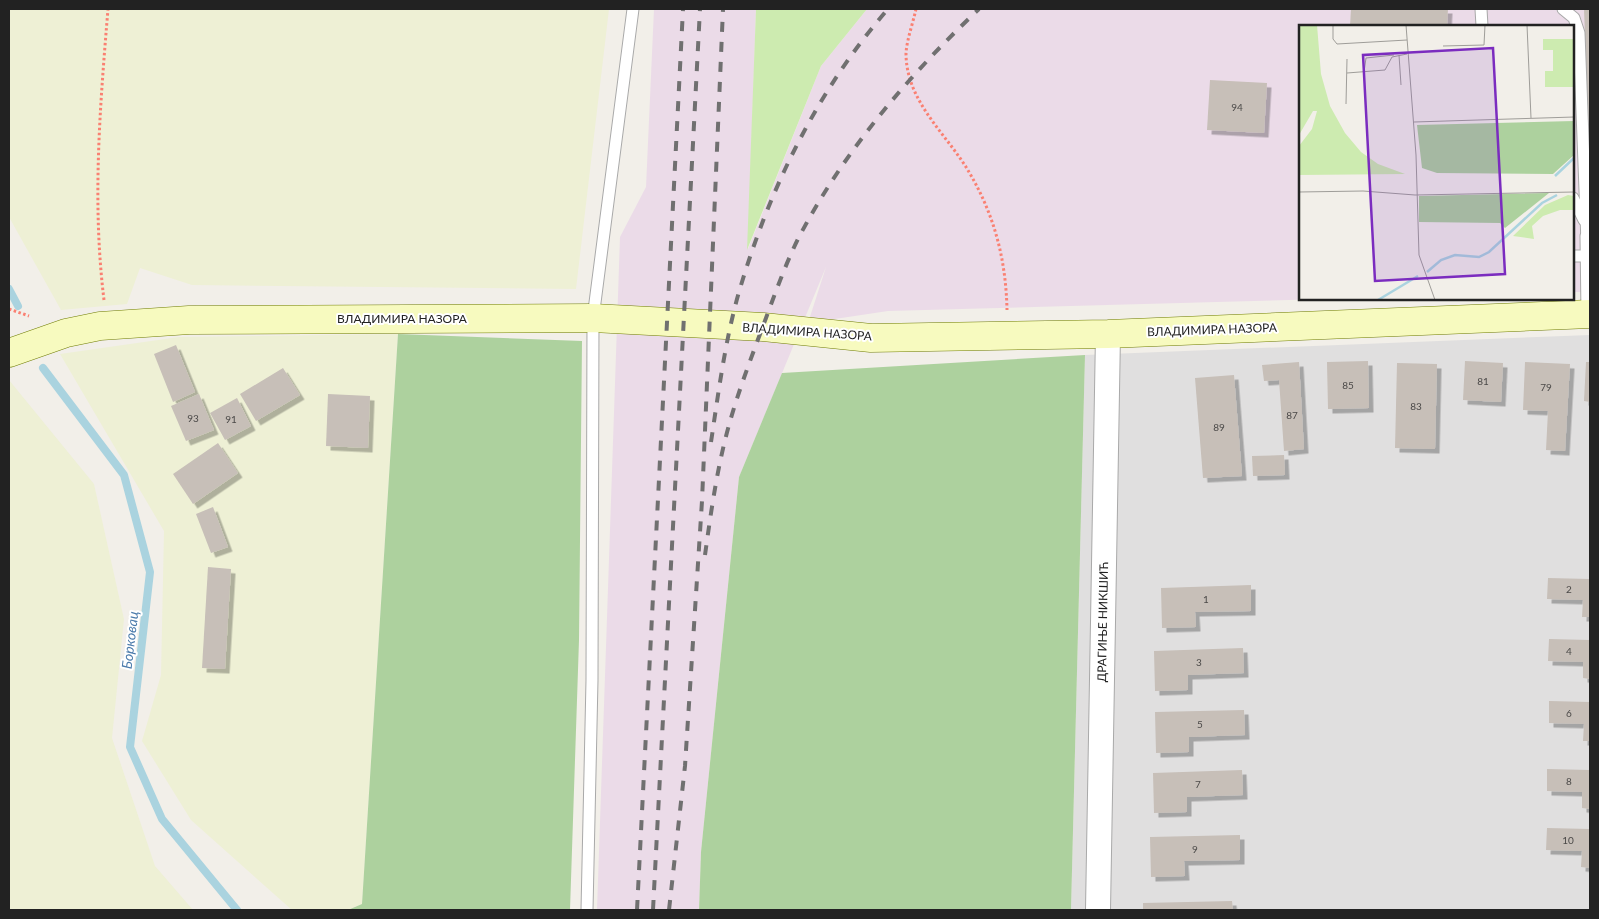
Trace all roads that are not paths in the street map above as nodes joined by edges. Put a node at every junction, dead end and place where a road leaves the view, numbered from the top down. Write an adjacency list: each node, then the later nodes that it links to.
1 (633, 9): 10 (lane)
2 (1481, 9): 4 (lane)
3 (1563, 9): 6 (lane)
4 (1482, 25)
5 (1574, 200): 6 (lane)
6 (1587, 243): 8 (lane)
7 (1574, 256): 8 (lane)
8 (1588, 256): 9 (lane)
9 (1589, 314): 11 (street, ВЛАДИМИРА НАЗОРА)
10 (592, 318): 11 (street, ВЛАДИМИРА НАЗОРА); 12 (street, ВЛАДИМИРА НАЗОРА); 13 (lane)
11 (1108, 334): 14 (street, ДРАГИЊЕ НИКШИЋ)
12 (18, 349)
13 (587, 910)
14 (1098, 910)

